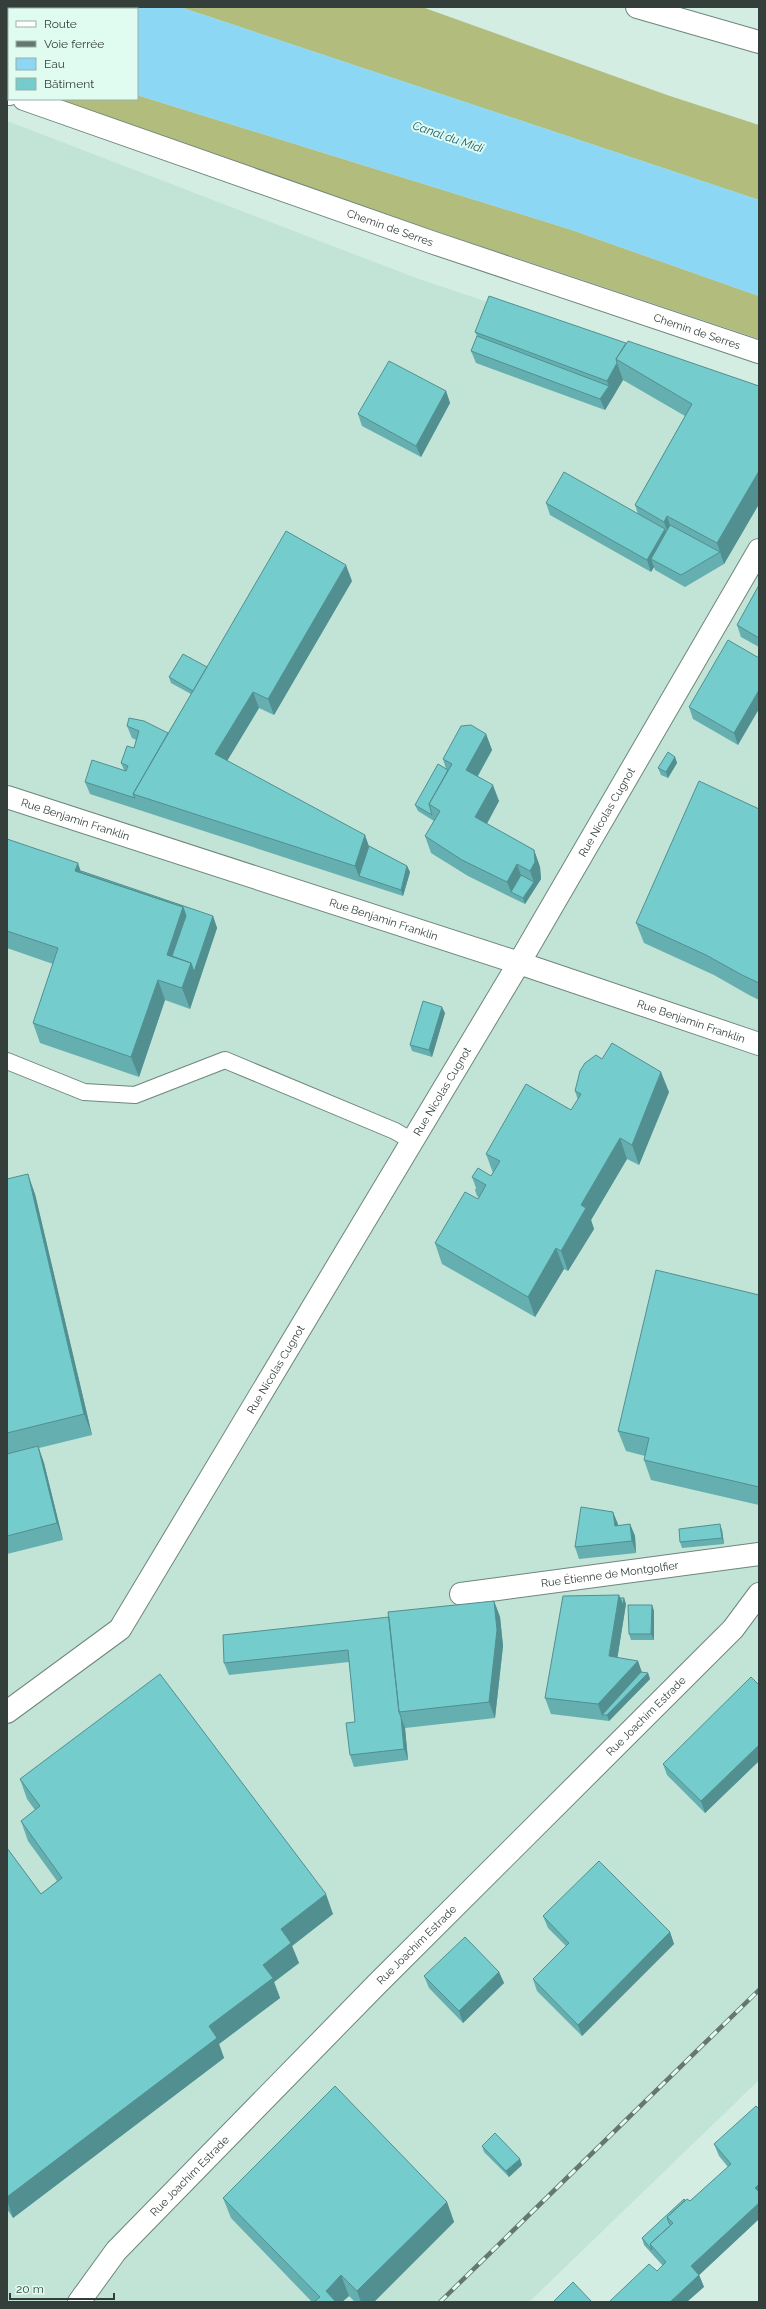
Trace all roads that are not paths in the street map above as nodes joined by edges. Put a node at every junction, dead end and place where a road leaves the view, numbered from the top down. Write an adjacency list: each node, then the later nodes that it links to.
1 (637, 7): 2 (street)
2 (759, 42)
3 (27, 100): 4 (street, Chemin de Serres)
4 (759, 352)
5 (759, 550): 7 (street, Rue Nicolas Cugnot)
6 (7, 797): 7 (street, Rue Benjamin Franklin)
7 (519, 964): 8 (street, Rue Benjamin Franklin); 10 (street, Rue Nicolas Cugnot)
8 (759, 1044)
9 (7, 1061): 10 (lane)
10 (412, 1141): 14 (street, Rue Nicolas Cugnot)
11 (759, 1554): 12 (street, Rue Étienne de Montgolfier)
12 (460, 1594)
13 (759, 1594): 15 (street, Rue Joachim Estrade)
14 (7, 1712)
15 (79, 2302)

